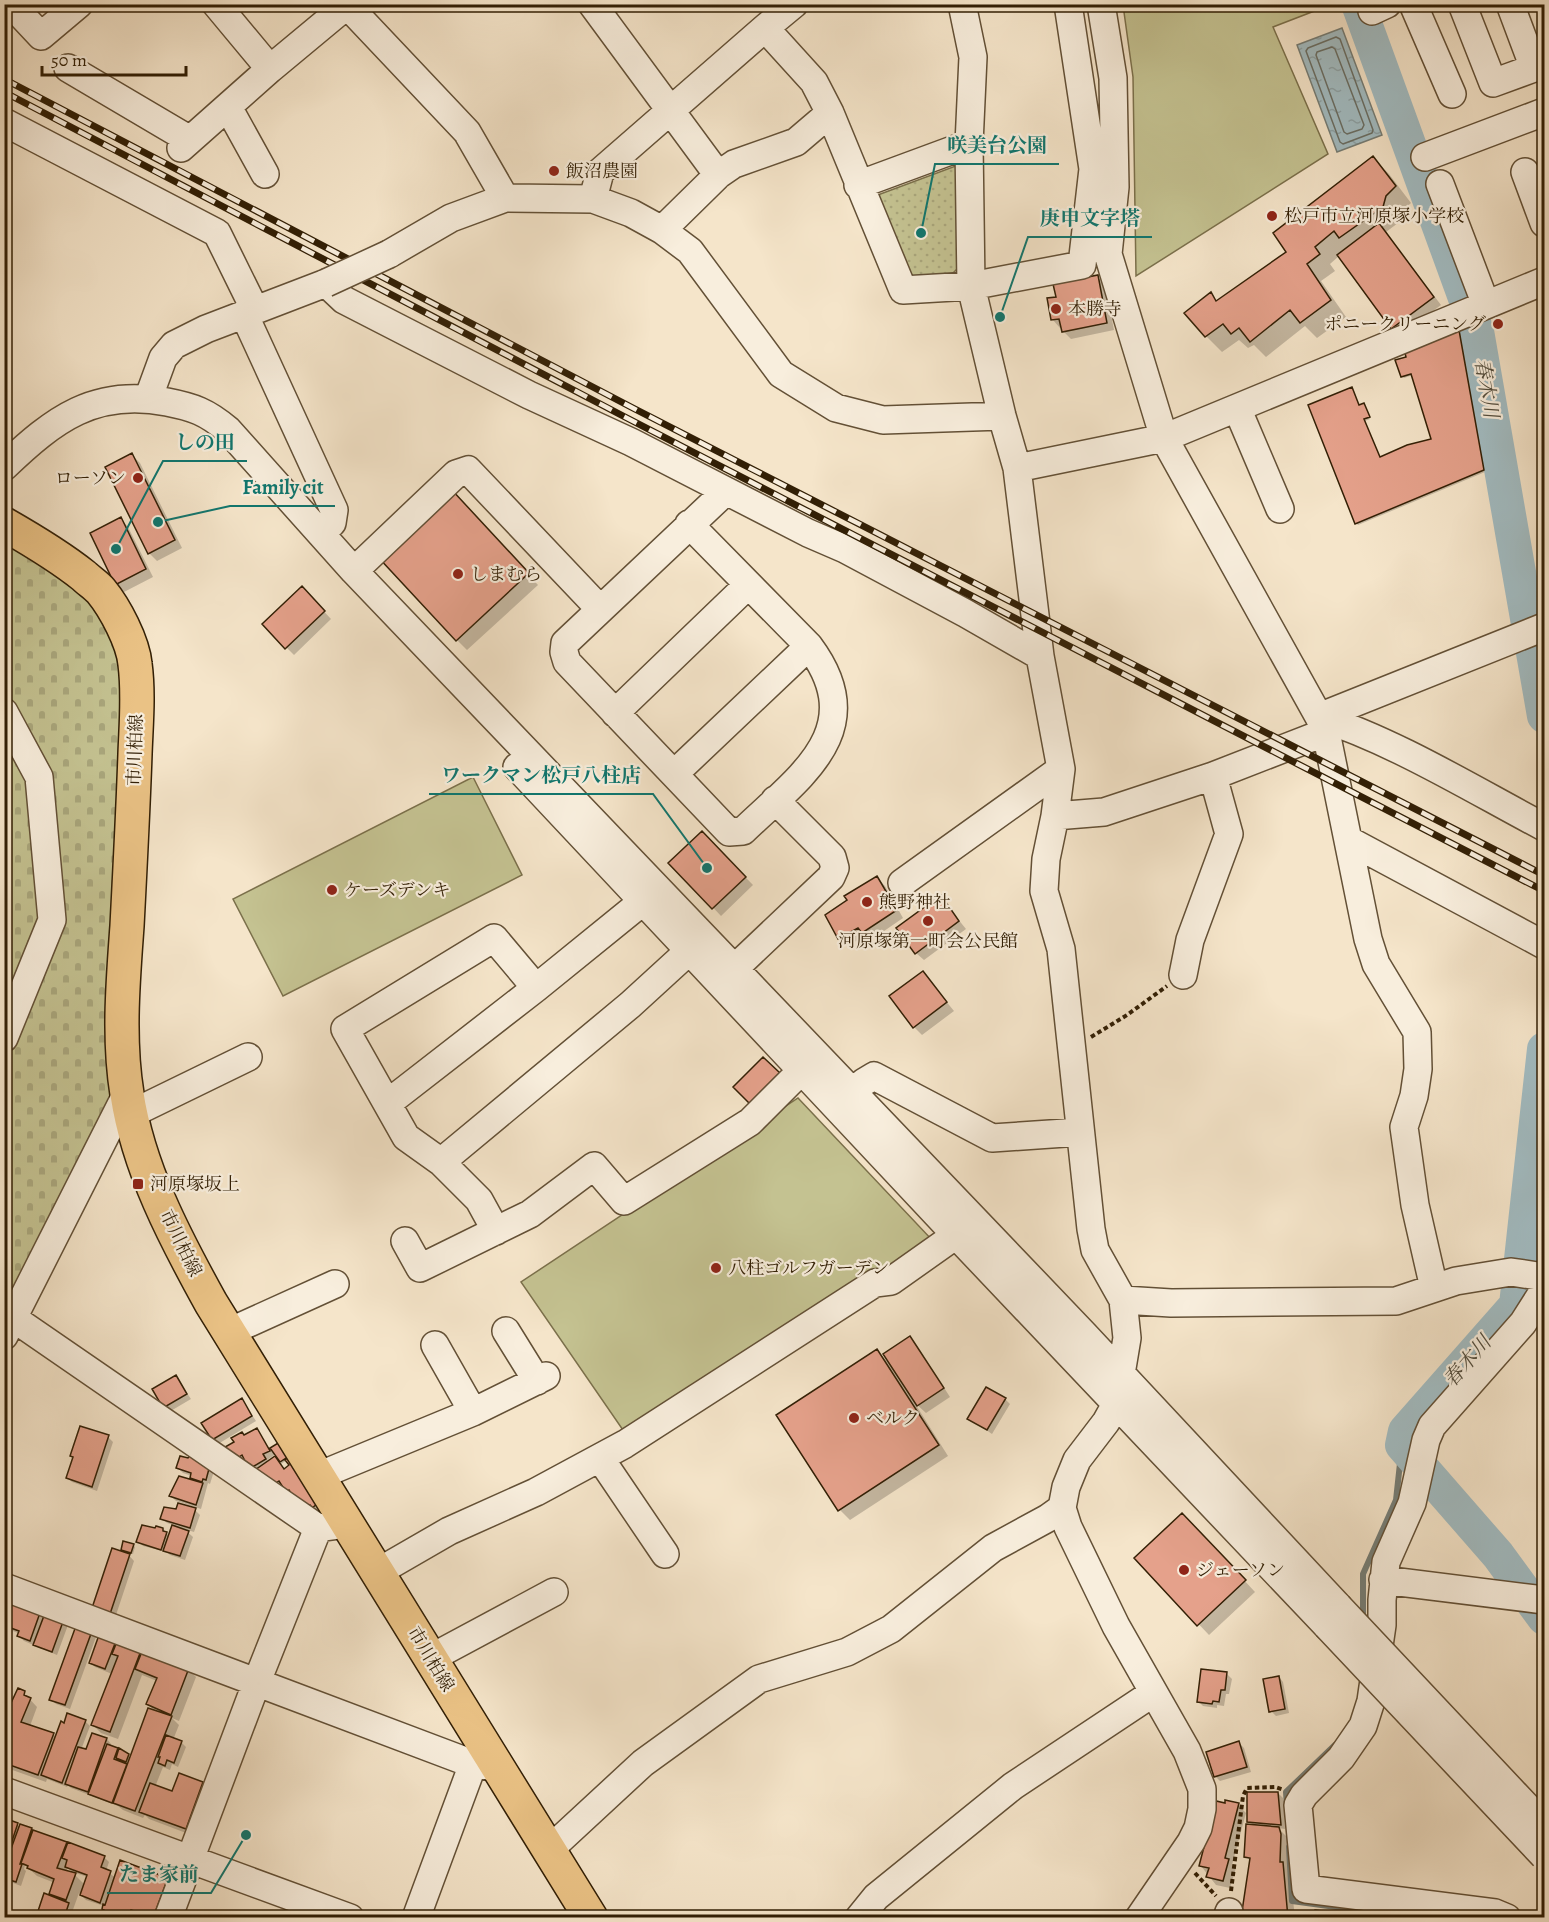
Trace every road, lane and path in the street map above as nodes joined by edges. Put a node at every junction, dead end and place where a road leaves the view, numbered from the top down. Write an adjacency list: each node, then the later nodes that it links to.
1 (11, 4): 2 (street)
2 (79, 4)
3 (216, 4): 15 (street)
4 (794, 4): 13 (street)
5 (962, 4): 22 (street)
6 (1068, 4): 35 (street)
7 (1101, 4): 41 (street)
8 (1413, 4): 16 (street)
9 (1462, 4): 10 (street)
10 (1510, 4)
11 (347, 5): 15 (street); 29 (street)
12 (600, 7): 18 (street)
13 (765, 28): 18 (street); 20 (street)
14 (68, 68): 17 (street)
15 (270, 69): 17 (street)
16 (1452, 94)
17 (228, 107): 25 (street)
18 (671, 110): 26 (street); 30 (street)
19 (1545, 112): 23 (street)
20 (830, 113): 26 (street); 28 (street)
21 (4, 122): 37 (street)
22 (969, 144): 28 (street); 35 (street)
23 (1425, 157)
24 (1525, 172): 31 (street)
25 (266, 174)
26 (718, 175): 32 (street)
27 (1440, 184): 36 (street)
28 (858, 185): 35 (street)
29 (505, 198): 30 (street); 34 (street, bridge)
30 (593, 199): 32 (street)
31 (1545, 223)
32 (662, 230): 40 (street)
33 (1545, 281): 36 (street)
34 (326, 283): 37 (street); 44 (street)
35 (971, 286): 40 (street)
36 (1474, 311): 39 (street)
37 (250, 312): 38 (street); 48 (street)
38 (148, 399): 42 (street); 48 (street); 66 (street)
39 (1238, 408): 41 (street); 45 (street)
40 (1002, 416): 43 (street)
41 (1164, 438): 43 (street); 57 (street)
42 (4, 467)
43 (1017, 468): 54 (street)
44 (726, 491): 47 (street); 54 (street)
45 (1280, 509)
46 (4, 524): 78 (main road, 市川柏線)
47 (689, 524): 50 (street); 51 (street)
48 (321, 533): 49 (street)
49 (354, 571): 51 (street); 69 (street)
50 (748, 585): 53 (street); 56 (street)
51 (600, 609): 56 (street)
52 (1542, 628): 57 (street)
53 (809, 646): 59 (street); 61 (street)
54 (1040, 656): 58 (street)
55 (4, 712): 72 (street)
56 (615, 713): 59 (street)
57 (1323, 724): 60 (street); 63 (street); 64 (street)
58 (1061, 769): 62 (street); 65 (street)
59 (674, 774): 61 (street)
60 (1213, 776): 62 (street); 70 (street)
61 (775, 800): 69 (street)
62 (1055, 816): 73 (street)
63 (1545, 827)
64 (1348, 840): 67 (street); 86 (street)
65 (902, 883)
66 (642, 902): 68 (street); 71 (street)
67 (1542, 943)
68 (689, 951): 75 (street); 80 (street)
69 (735, 968): 76 (street)
70 (1182, 975): 73 (path)
71 (536, 988): 77 (street); 77 (street)
72 (5, 1036)
73 (1073, 1048): 79 (street)
74 (248, 1057): 78 (street)
75 (802, 1070): 81 (street); 82 (street)
76 (853, 1093): 79 (street); 93 (street)
77 (388, 1103): 80 (street)
78 (129, 1104): 89 (street); 91 (main road, 市川柏線)
79 (1080, 1132): 88 (street)
80 (441, 1162): 81 (street)
81 (496, 1231): 83 (street)
82 (956, 1235): 94 (street); 96 (street)
83 (405, 1241)
84 (1545, 1276): 86 (street)
85 (335, 1284): 91 (street)
86 (1434, 1288): 88 (street)
87 (1545, 1290): 102 (street)
88 (1123, 1300): 93 (street)
89 (8, 1324): 99 (street)
90 (506, 1331): 95 (street)
91 (229, 1332): 97 (main road, 市川柏線)
92 (435, 1345): 95 (street)
93 (1121, 1375): 94 (street); 106 (street)
94 (1116, 1404): 98 (street); 106 (street)
95 (473, 1412): 97 (street)
96 (600, 1458): 100 (street); 101 (street)
97 (318, 1476): 99 (main road, 市川柏線)
98 (1062, 1508): 109 (street); 114 (street)
99 (333, 1526): 101 (main road, 市川柏線); 108 (street)
100 (665, 1554)
101 (378, 1572): 107 (main road, 市川柏線)
102 (1383, 1580): 105 (street); 125 (street)
103 (4, 1587): 108 (street)
104 (554, 1592): 107 (street)
105 (1545, 1600)
106 (1333, 1616): 113 (street, bridge); 115 (street, bridge)
107 (431, 1658): 110 (main road, 市川柏線)
108 (256, 1684): 110 (street); 117 (street)
109 (1153, 1693): 116 (street); 123 (street)
110 (485, 1765): 114 (main road, 市川柏線); 121 (street)
111 (1279, 1788): 118 (path)
112 (4, 1791): 117 (street)
113 (1545, 1825)
114 (550, 1849): 122 (main road, 市川柏線)
115 (1545, 1856)
116 (1181, 1857): 118 (path); 124 (street)
117 (189, 1858): 119 (street); 120 (street)
118 (1228, 1915)
119 (168, 1917)
120 (350, 1917)
121 (416, 1917)
122 (591, 1917)
123 (859, 1917)
124 (1139, 1917)
125 (1507, 1917)

